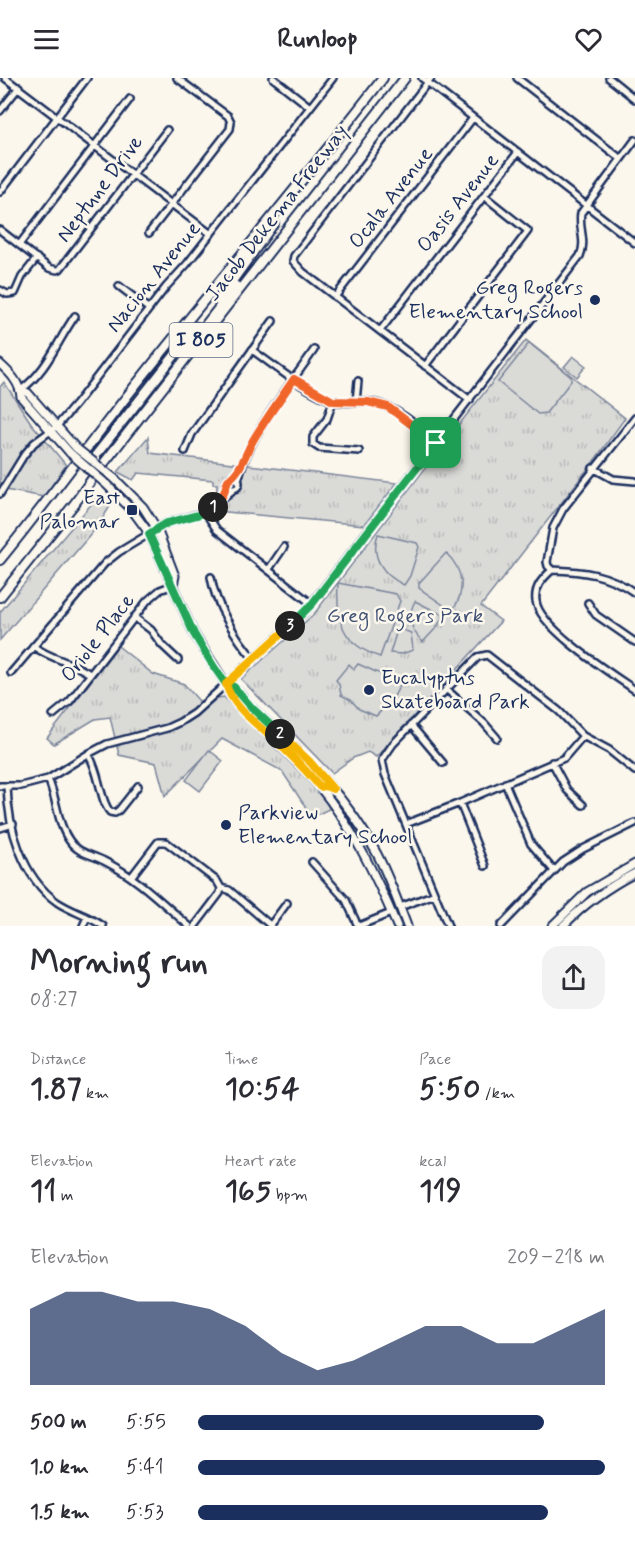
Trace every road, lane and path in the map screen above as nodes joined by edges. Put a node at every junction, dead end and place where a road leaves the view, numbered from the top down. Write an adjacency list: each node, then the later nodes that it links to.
1 (5, 78): 12 (street)
2 (87, 78): 17 (street)
3 (177, 78): 28 (street)
4 (273, 78): 15 (street)
5 (333, 78): 15 (street, Nacion Avenue)
6 (383, 78): 24 (highway, Jacob Dekema Freeway / I 805)
7 (422, 78): 11 (street)
8 (517, 78): 23 (street)
9 (609, 78): 14 (street)
10 (403, 80): 53 (highway); 75 (highway, Jacob Dekema Freeway / I 805)
11 (429, 80): 18 (street); 38 (street)
12 (19, 87): 16 (street); 17 (street)
13 (130, 99): 21 (street)
14 (635, 99)
15 (310, 107): 32 (street, Nacion Avenue)
16 (0, 111)
17 (58, 116): 21 (street); 26 (street)
18 (473, 118): 22 (street); 38 (street, Ocala Avenue)
19 (167, 130): 25 (street, Neptune Drive)
20 (635, 140): 23 (street)
21 (96, 145): 25 (street); 34 (street)
22 (518, 152): 27 (street, Oasis Avenue); 29 (street)
23 (621, 159): 29 (street)
24 (317, 164): 53 (highway); 69 (highway, Jacob Dekema Freeway / I 805)
25 (133, 175): 28 (street); 35 (street, Neptune Drive)
26 (0, 192)
27 (483, 196): 42 (street, Oasis Avenue); 46 (street)
28 (170, 204): 31 (street); 32 (street)
29 (586, 204): 33 (street); 50 (street)
30 (0, 230): 34 (street)
31 (149, 233)
32 (211, 234): 39 (street, Nacion Avenue)
33 (635, 243)
34 (19, 244): 35 (street)
35 (37, 258): 37 (street)
36 (119, 286): 39 (street)
37 (0, 290)
38 (336, 297): 42 (street)
39 (149, 309): 55 (street, Nacion Avenue)
40 (75, 316): 49 (street)
41 (273, 321): 43 (street)
42 (380, 331): 46 (street)
43 (252, 350): 47 (street); 58 (street)
44 (314, 350): 47 (street)
45 (0, 364): 49 (main road)
46 (425, 366): 50 (street)
47 (294, 379): 51 (street); 61 (street)
48 (358, 381): 52 (street)
49 (21, 390): 55 (main road)
50 (470, 400): 56 (street)
51 (333, 401): 52 (street); 57 (street)
52 (356, 402): 56 (street)
53 (134, 413): 59 (highway)
54 (635, 418): 60 (street)
55 (53, 429): 59 (main road, bridge); 64 (street, Nacion Avenue)
56 (436, 443): 77 (street)
57 (359, 450)
58 (185, 451)
59 (92, 464): 66 (main road, bridge); 67 (main road, bridge)
60 (593, 468): 62 (street); 71 (street)
61 (235, 479): 63 (street); 63 (street)
62 (635, 481)
63 (230, 488): 65 (street)
64 (0, 494)
65 (205, 512): 66 (street); 70 (street)
66 (157, 529): 67 (street); 73 (main road)
67 (149, 534): 73 (main road); 81 (street)
68 (284, 547): 70 (street)
69 (0, 560)
70 (268, 569): 77 (street)
71 (552, 570): 74 (street); 88 (street)
72 (211, 577): 82 (street)
73 (173, 585): 78 (street, Oriole Place); 86 (main road)
74 (635, 593)
75 (0, 597)
76 (588, 603): 80 (street)
77 (312, 604): 82 (street)
78 (134, 617): 83 (street); 85 (street, Oriole Place)
79 (635, 633): 80 (street)
80 (633, 641)
81 (33, 646): 84 (street); 85 (street)
82 (254, 659): 86 (street)
83 (178, 660)
84 (11, 673)
85 (90, 674): 89 (street, Oriole Place)
86 (226, 684): 93 (street); 102 (main road); 103 (main road)
87 (446, 689): 90 (street); 91 (street); 92 (street)
88 (635, 690)
89 (53, 716)
90 (411, 725): 95 (street); 108 (street)
91 (583, 736): 94 (street); 96 (street)
92 (497, 738)
93 (88, 754): 97 (street); 101 (street)
94 (552, 762): 98 (street); 105 (street)
95 (443, 763)
96 (635, 771)
97 (48, 779): 100 (street); 115 (street)
98 (505, 783): 104 (street); 113 (street)
99 (0, 786): 100 (street)
100 (7, 786): 107 (street)
101 (138, 786)
102 (320, 787): 103 (main road); 117 (main road)
103 (333, 789): 122 (main road)
104 (460, 803): 108 (street); 112 (street)
105 (584, 805)
106 (635, 823): 113 (street)
107 (13, 824): 109 (street); 124 (street)
108 (406, 824): 119 (street)
109 (0, 828)
110 (312, 862): 130 (street)
111 (635, 864): 118 (main road)
112 (485, 866)
113 (554, 871): 134 (street)
114 (635, 873): 120 (main road)
115 (132, 876): 116 (street); 127 (street)
116 (221, 888): 128 (street); 129 (street)
117 (382, 891): 122 (main road); 123 (main road)
118 (587, 892): 120 (main road); 135 (main road)
119 (435, 894): 122 (street); 133 (street)
120 (592, 899): 136 (main road)
121 (287, 903): 129 (street)
122 (400, 907): 132 (main road)
123 (391, 913): 130 (street); 131 (main road); 132 (main road)
124 (87, 917): 125 (street); 126 (street)
125 (83, 926)
126 (103, 926)
127 (189, 926)
128 (195, 926)
129 (270, 926)
130 (358, 926)
131 (397, 926)
132 (406, 926)
133 (448, 926)
134 (501, 926)
135 (552, 926)
136 (563, 926)

